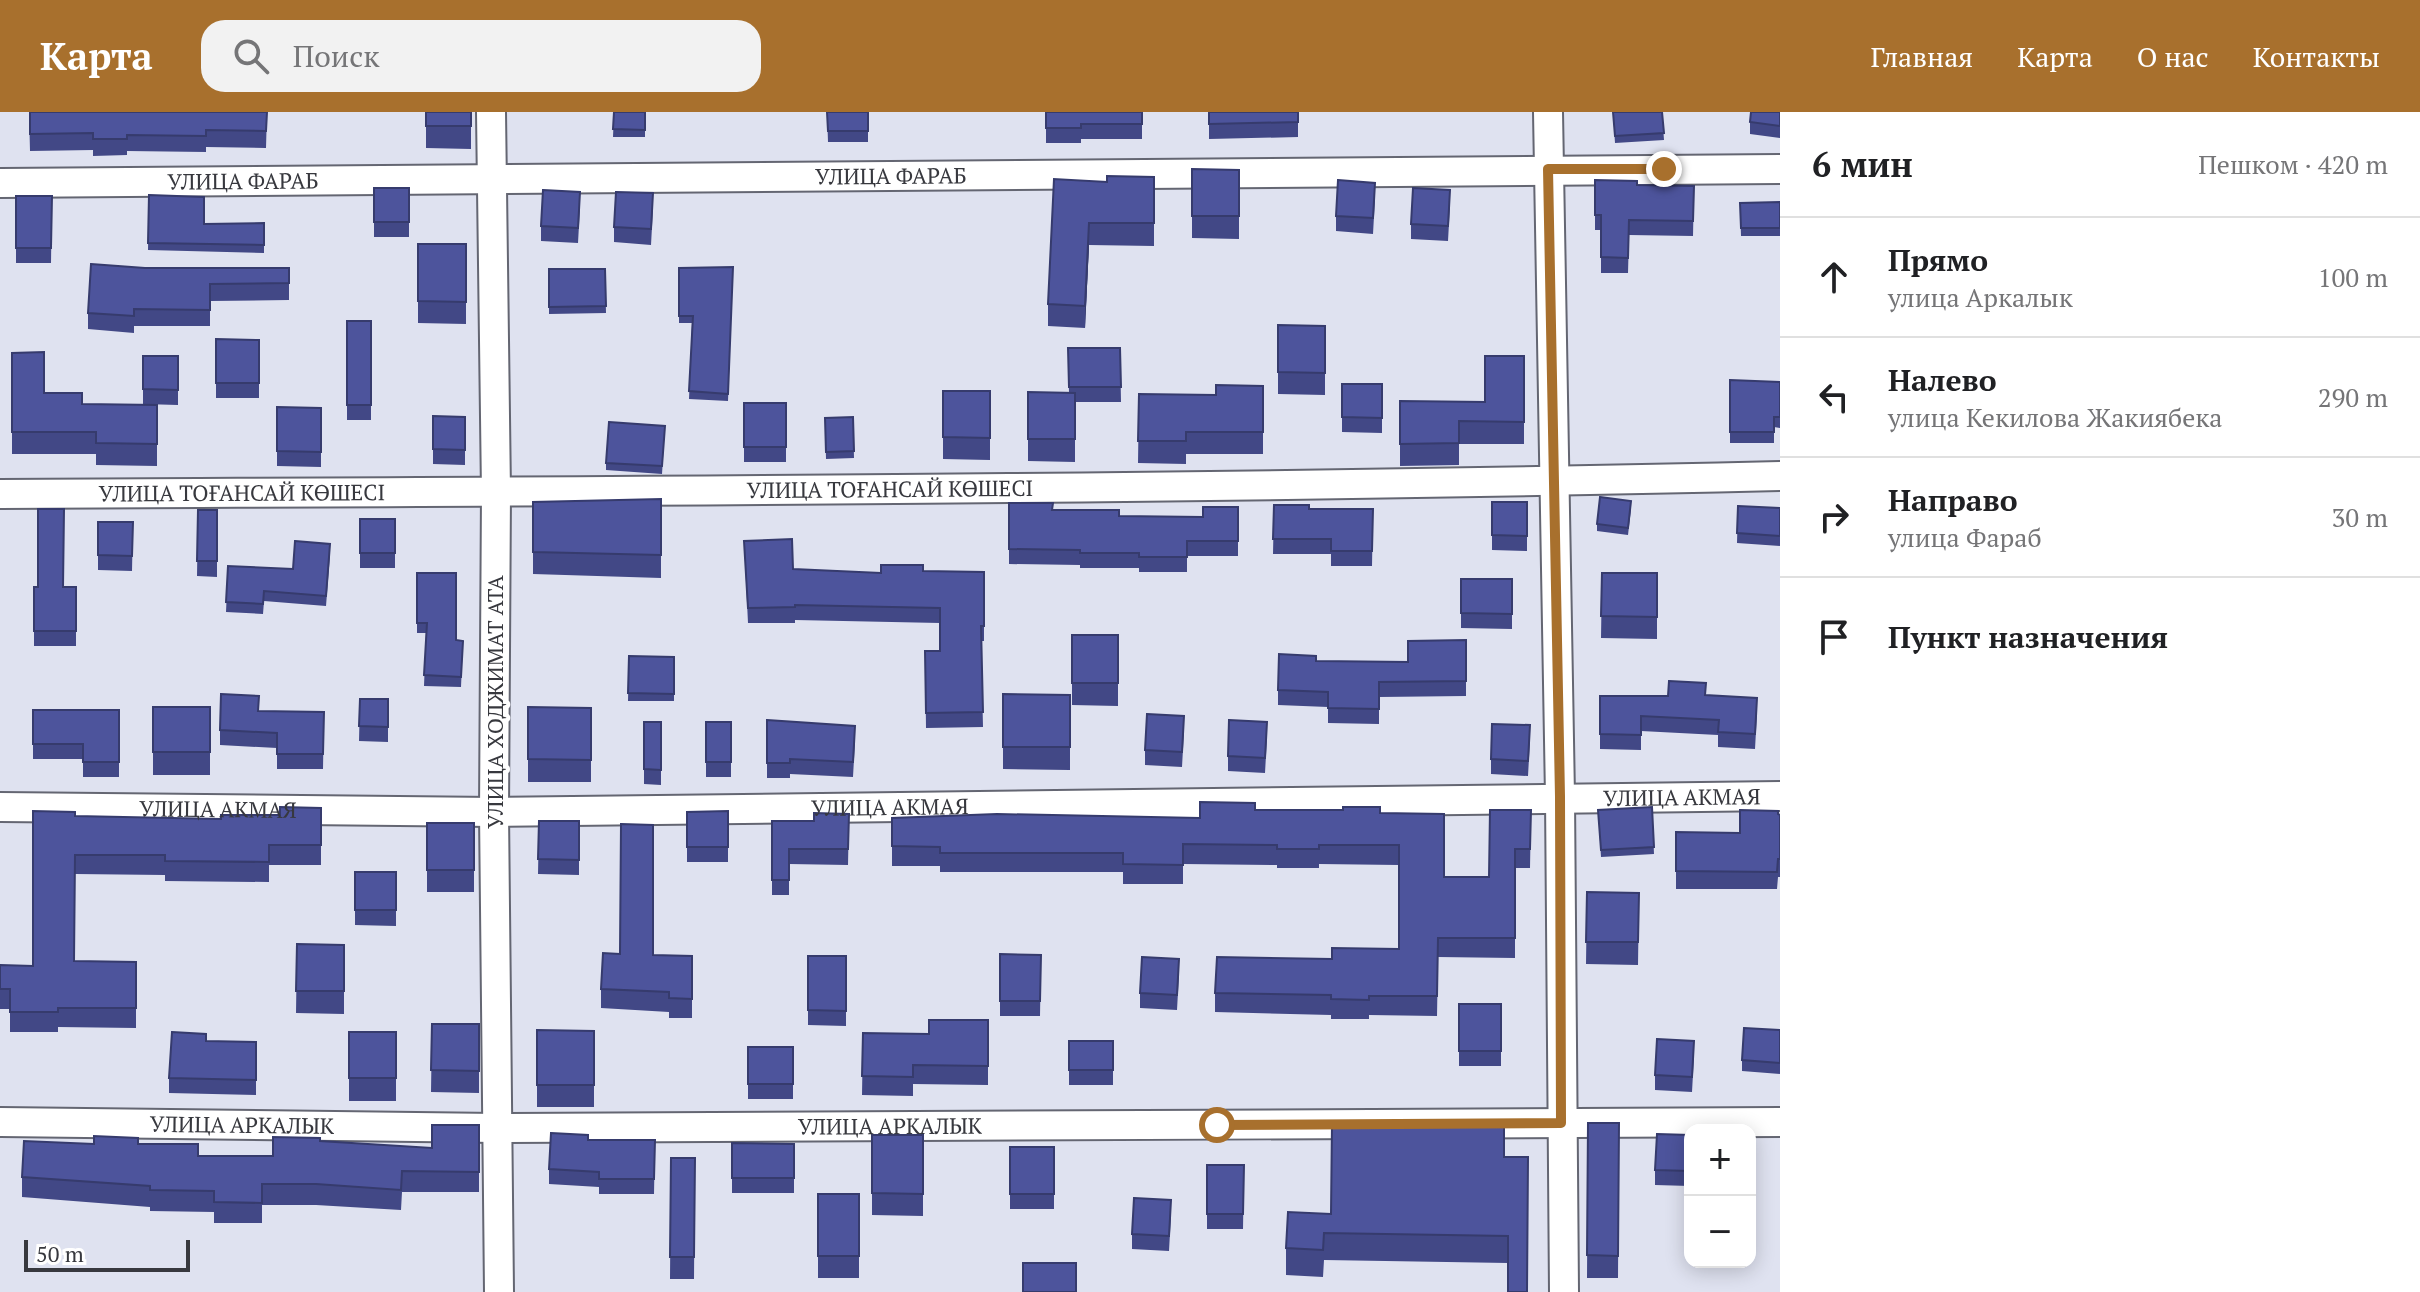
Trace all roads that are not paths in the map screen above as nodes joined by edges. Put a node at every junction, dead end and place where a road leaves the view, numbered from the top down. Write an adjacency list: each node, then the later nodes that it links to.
1 (491, 112): 5 (street, УЛИЦА ХОДЖИМАТ АТА)
2 (1548, 112): 3 (street)
3 (1548, 169): 4 (street, УЛИЦА ФАРАБ); 5 (street, УЛИЦА ФАРАБ); 8 (street)
4 (1780, 169)
5 (492, 179): 6 (street, УЛИЦА ФАРАБ); 9 (street, УЛИЦА ХОДЖИМАТ АТА)
6 (1, 183)
7 (1780, 476): 8 (street, УЛИЦА ТОҒАНСАЙ КӨШЕСІ)
8 (1553, 481): 9 (street, УЛИЦА ТОҒАНСАЙ КӨШЕСІ); 12 (street)
9 (496, 492): 10 (street, УЛИЦА ТОҒАНСАЙ КӨШЕСІ); 14 (street, УЛИЦА ХОДЖИМАТ АТА)
10 (0, 494)
11 (1780, 796): 12 (street, УЛИЦА АКМАЯ)
12 (1560, 797): 14 (street, УЛИЦА АКМАЯ); 17 (street)
13 (0, 807): 14 (street, УЛИЦА АКМАЯ)
14 (494, 812): 18 (street, УЛИЦА ХОДЖИМАТ АТА)
15 (0, 1122): 18 (street, УЛИЦА АРКАЛЫК)
16 (1780, 1122): 17 (street, УЛИЦА АРКАЛЫК)
17 (1561, 1123): 18 (street, УЛИЦА АРКАЛЫК); 20 (street)
18 (497, 1128): 19 (street, УЛИЦА ХОДЖИМАТ АТА)
19 (499, 1292)
20 (1564, 1292)

